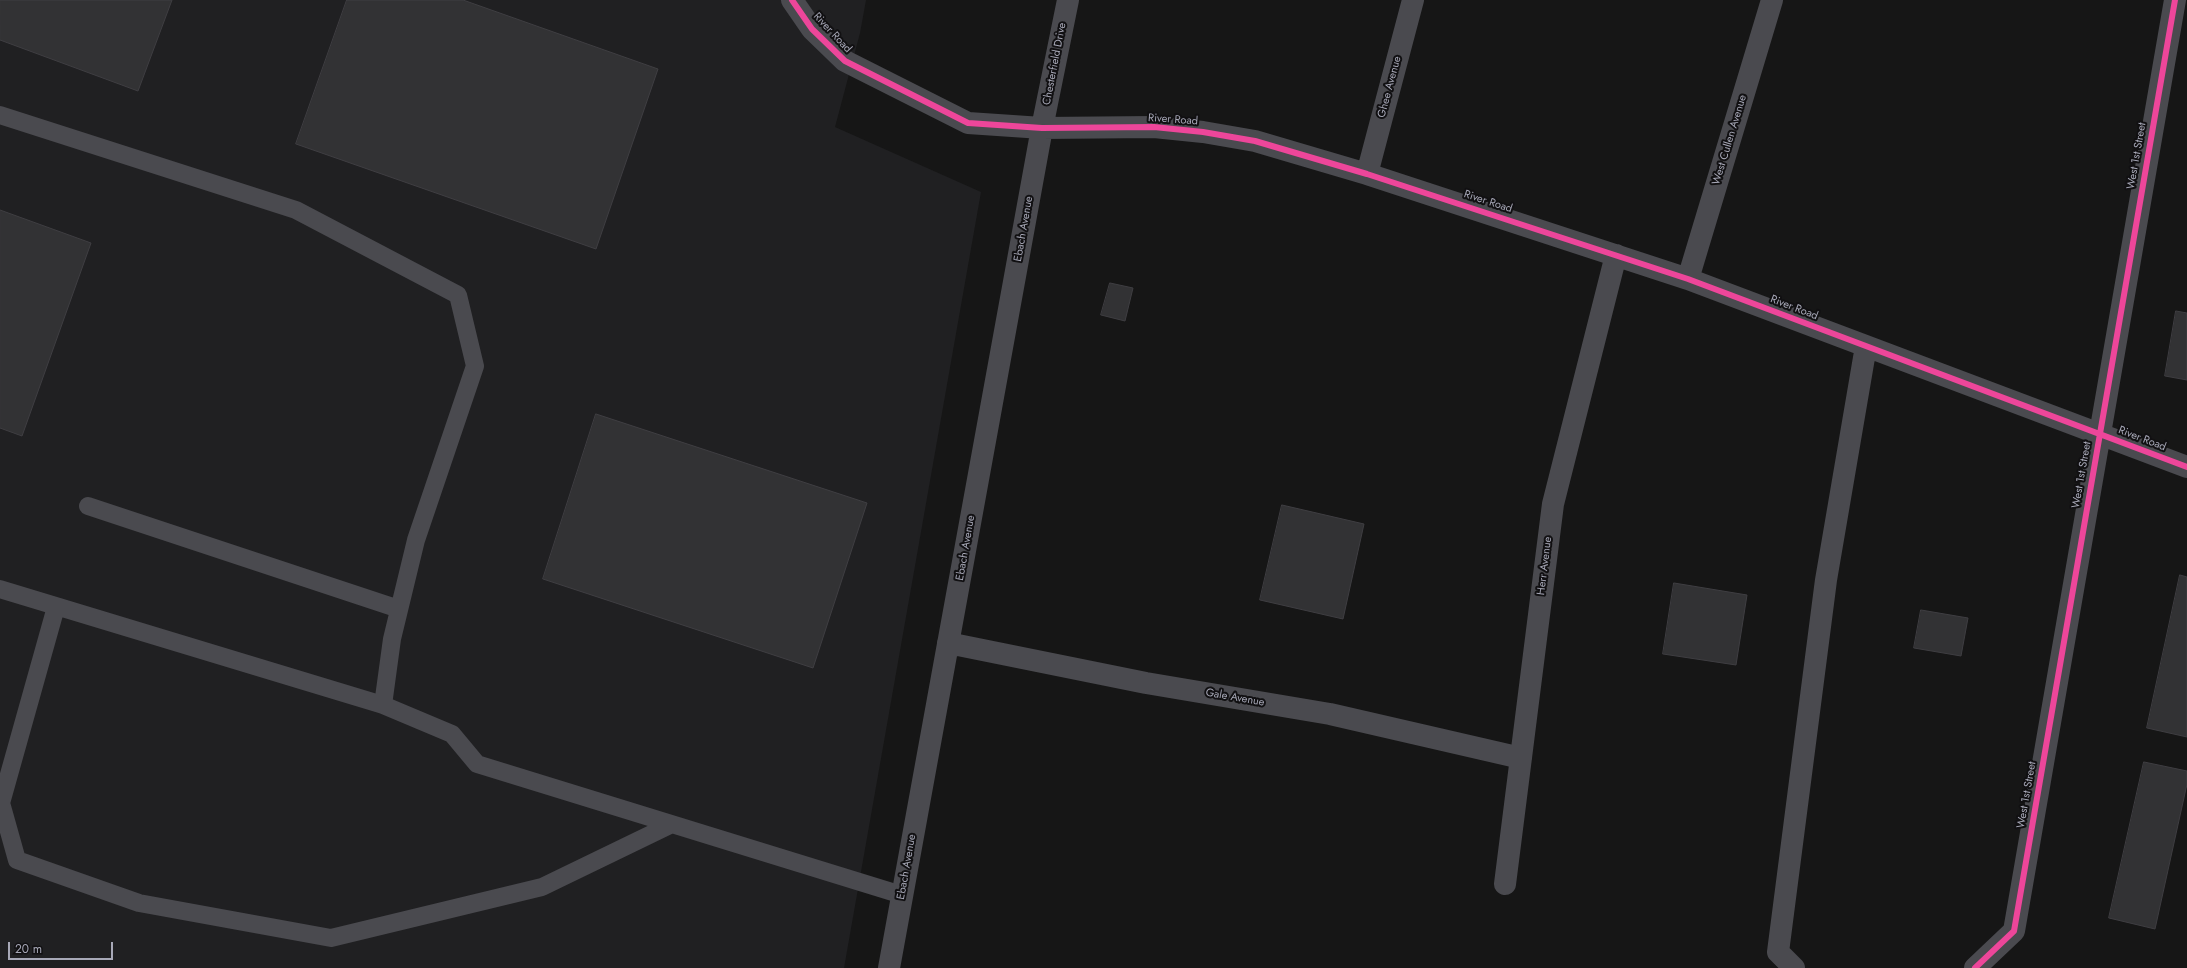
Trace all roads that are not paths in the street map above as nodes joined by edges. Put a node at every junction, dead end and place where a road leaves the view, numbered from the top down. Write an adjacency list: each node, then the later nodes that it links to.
1 (792, 0): 7 (street, River Road)
2 (1068, 0): 7 (street, Chesterfield Drive)
3 (1413, 0): 8 (street, Ghee Avenue)
4 (1772, 0): 10 (street, West Cullen Avenue)
5 (2175, 0): 12 (street, West 1st Street)
6 (0, 115): 17 (lane)
7 (1042, 128): 8 (street, River Road); 18 (street, Ebach Avenue)
8 (1368, 174): 9 (street, River Road)
9 (1616, 255): 10 (street, River Road); 20 (street, Herr Avenue)
10 (1688, 279): 11 (street, River Road)
11 (1866, 346): 12 (street, River Road); 26 (street)
12 (2099, 433): 13 (street, River Road); 27 (street, West 1st Street)
13 (2187, 467)
14 (88, 506): 17 (lane)
15 (0, 589): 16 (lane)
16 (56, 607): 19 (lane); 21 (lane)
17 (399, 609): 19 (lane)
18 (948, 643): 20 (street, Gale Avenue); 24 (street, Ebach Avenue)
19 (383, 705): 22 (lane)
20 (1521, 758): 23 (street, Herr Avenue)
21 (0, 803): 22 (lane)
22 (670, 825): 24 (lane)
23 (1505, 884)
24 (902, 895): 25 (street, Ebach Avenue)
25 (889, 968)
26 (1794, 968)
27 (1975, 968)

